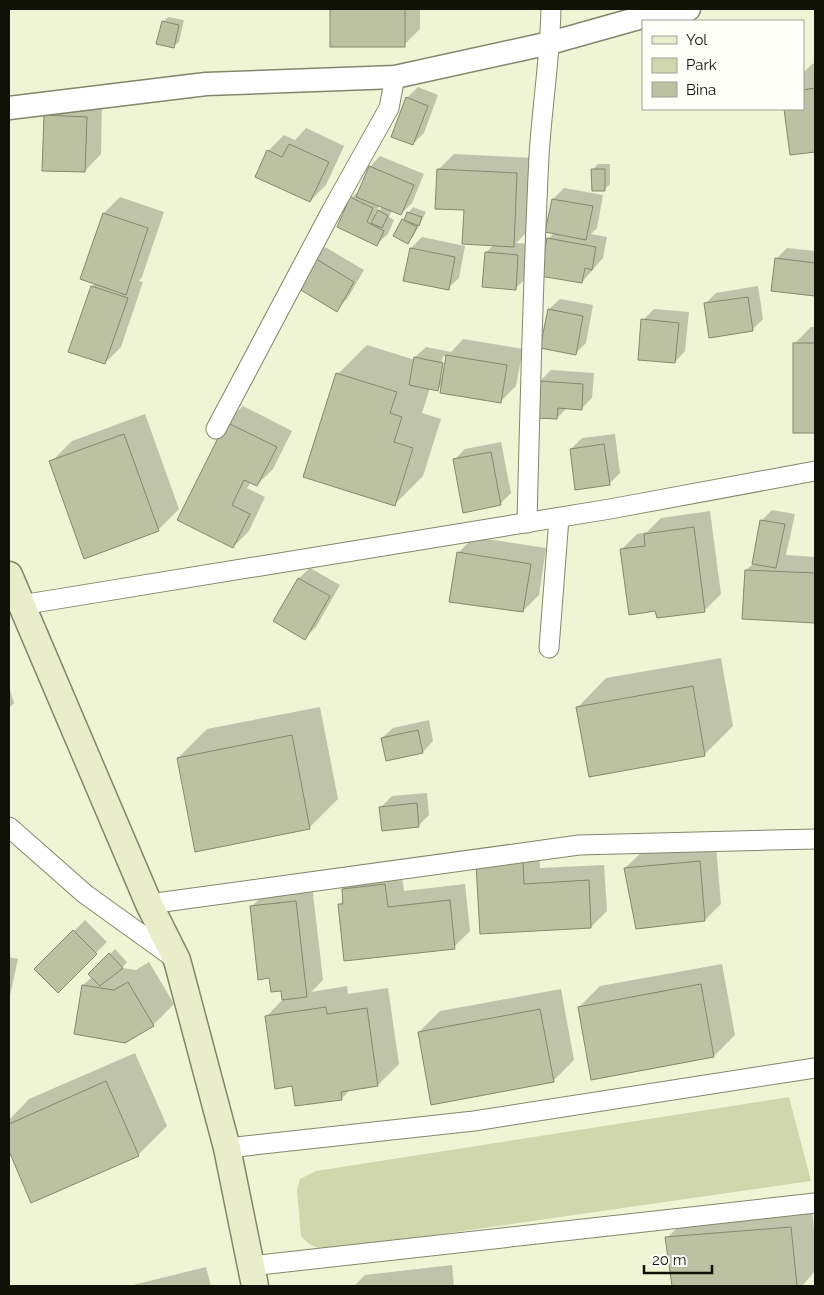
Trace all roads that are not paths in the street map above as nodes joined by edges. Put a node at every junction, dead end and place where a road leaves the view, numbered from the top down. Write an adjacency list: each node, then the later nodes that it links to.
1 (551, 9): 3 (street)
2 (689, 9): 3 (street)
3 (550, 43): 4 (street); 9 (street)
4 (395, 77): 5 (street); 6 (street)
5 (9, 108)
6 (216, 429)
7 (815, 471): 8 (street)
8 (558, 518): 9 (street); 12 (street)
9 (527, 523): 11 (street)
10 (9, 575): 11 (main road)
11 (21, 604): 15 (main road)
12 (549, 648)
13 (9, 827): 16 (street)
14 (815, 839): 15 (street)
15 (150, 904): 16 (main road)
16 (177, 960): 18 (main road)
17 (815, 1068): 18 (street)
18 (227, 1148): 20 (main road)
19 (815, 1203): 20 (street)
20 (253, 1276)

